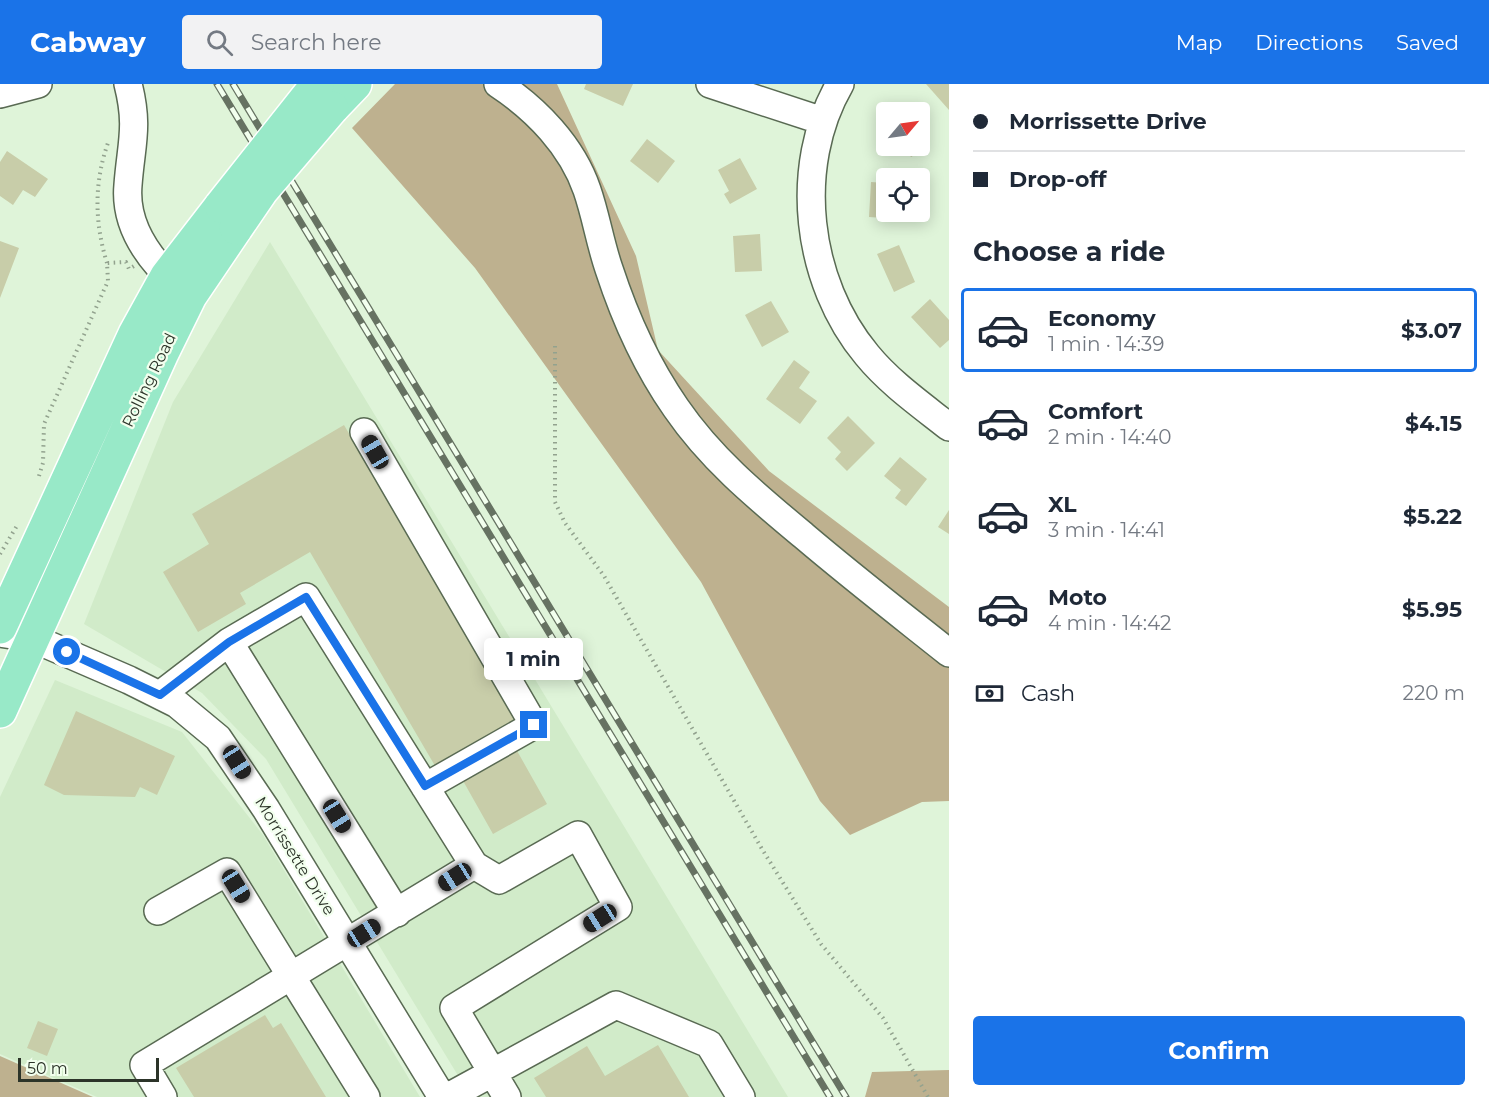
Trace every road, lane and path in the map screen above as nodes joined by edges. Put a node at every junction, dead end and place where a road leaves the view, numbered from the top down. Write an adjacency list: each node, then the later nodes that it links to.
1 (39, 84): 8 (street)
2 (128, 84): 12 (street)
3 (355, 84): 7 (main road, Rolling Road)
4 (498, 84): 23 (street)
5 (710, 84): 9 (street)
6 (840, 84): 9 (street)
7 (322, 92): 12 (main road, Rolling Road, bridge)
8 (0, 94)
9 (823, 121): 14 (street)
10 (111, 134): 11 (path)
11 (107, 263): 12 (path); 16 (path)
12 (169, 275): 19 (main road, Rolling Road); 21 (main road, Rolling Road)
13 (555, 346): 39 (path)
14 (949, 427)
15 (364, 432): 26 (street)
16 (36, 486)
17 (22, 516): 18 (path)
18 (0, 554)
19 (0, 627)
20 (0, 633): 21 (street, Morrissette Drive)
21 (32, 638): 24 (street, Morrissette Drive); 25 (main road, Rolling Road)
22 (229, 642): 24 (street); 26 (street); 29 (street)
23 (949, 653)
24 (160, 695): 30 (street, Morrissette Drive)
25 (0, 711)
26 (425, 786): 27 (street)
27 (474, 865): 29 (street); 32 (street)
28 (158, 911): 31 (street)
29 (397, 913): 30 (street)
30 (348, 944): 31 (street); 35 (street, Morrissette Drive)
31 (291, 976): 33 (street); 34 (street)
32 (493, 1074): 36 (street); 37 (street); 38 (street)
33 (163, 1097)
34 (366, 1097)
35 (442, 1097)
36 (448, 1097)
37 (507, 1097)
38 (741, 1097)
39 (928, 1097)

